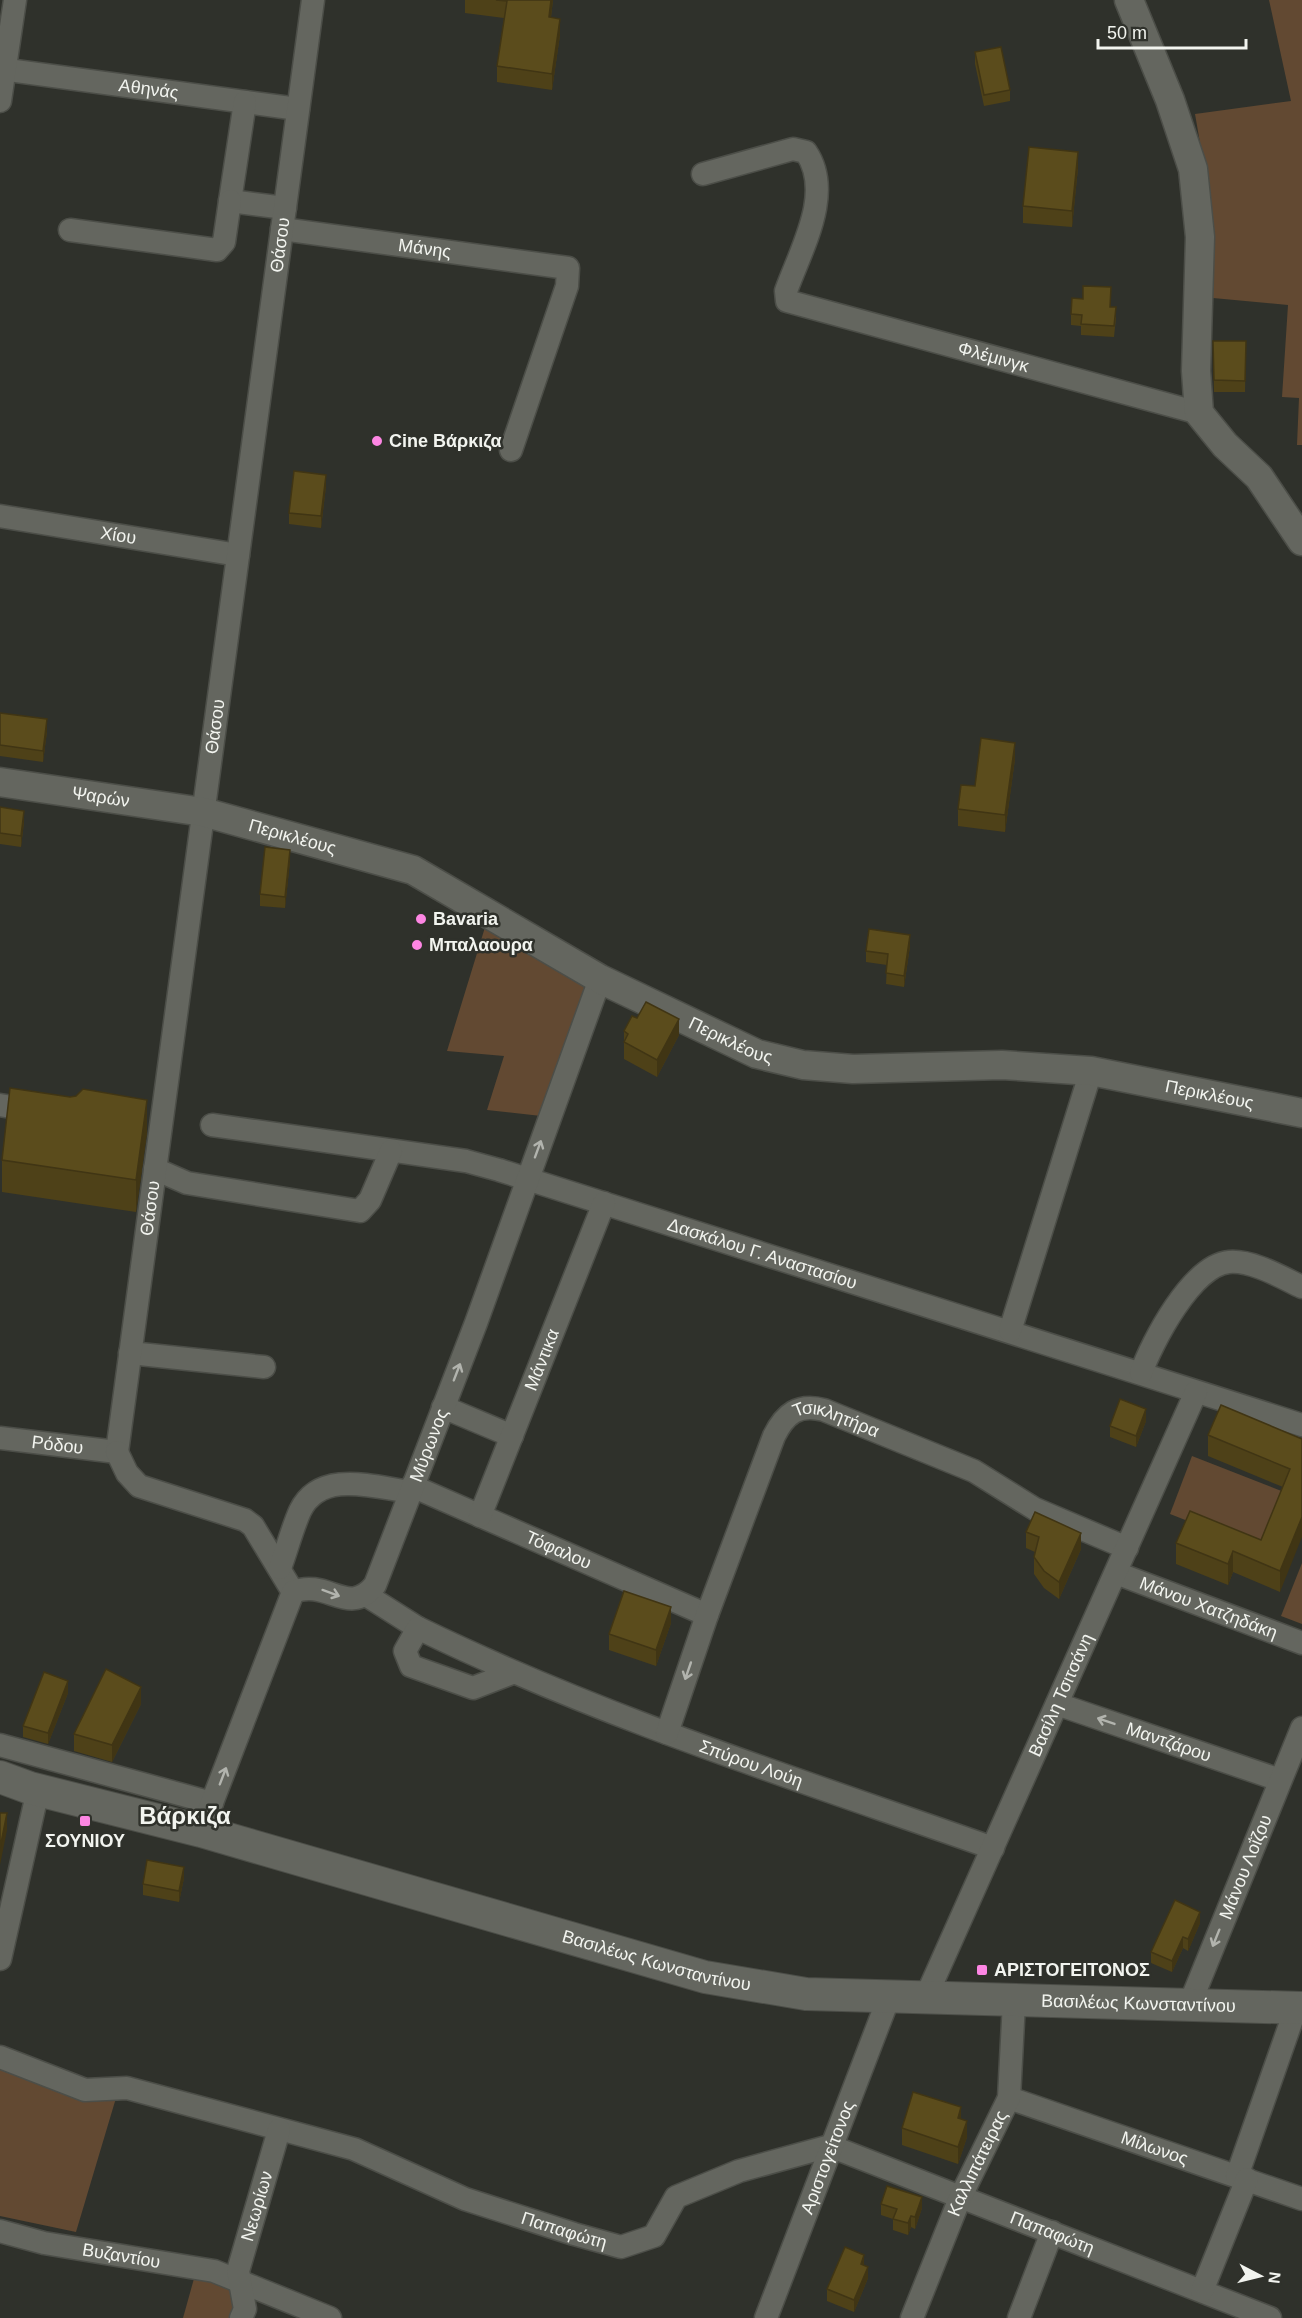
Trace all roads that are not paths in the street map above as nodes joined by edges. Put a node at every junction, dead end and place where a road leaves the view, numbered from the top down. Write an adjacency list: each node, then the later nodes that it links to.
1 (15, 0): 4 (street)
2 (313, 0): 7 (street, Θάσου)
3 (1129, 0): 12 (street)
4 (2, 69): 5 (street); 6 (street, Αθηνάς)
5 (0, 101)
6 (245, 102): 7 (street, Αθηνάς); 9 (street)
7 (298, 109): 10 (street, Θάσου)
8 (703, 174): 12 (street, Φλέμινγκ)
9 (230, 201): 10 (street, Μάνης); 11 (street)
10 (283, 218): 13 (street, Μάνης); 16 (street, Θάσου)
11 (70, 230)
12 (1199, 413): 15 (street)
13 (511, 450)
14 (0, 516): 16 (street, Χίου)
15 (1302, 541)
16 (238, 555): 18 (street, Θάσου)
17 (0, 782): 18 (street, Ψαρών)
18 (203, 812): 19 (street, Περικλέους); 26 (street, Θάσου)
19 (600, 979): 20 (street, Περικλέους); 27 (street, Μύρωνος, one-way to 19)
20 (1091, 1071): 22 (street, Περικλέους); 30 (street)
21 (0, 1105): 23 (street)
22 (1302, 1113)
23 (59, 1114)
24 (212, 1125): 25 (street, Δασκάλου Γ. Αναστασίου)
25 (391, 1151): 26 (street); 27 (street, Δασκάλου Γ. Αναστασίου)
26 (155, 1169): 31 (street, Θάσου)
27 (527, 1179): 28 (street, Δασκάλου Γ. Αναστασίου); 35 (street, Μύρωνος, one-way to 27)
28 (604, 1203): 30 (street, Δασκάλου Γ. Αναστασίου); 37 (street, Μάντικα)
29 (1302, 1287): 33 (street)
30 (1010, 1331): 33 (street, Δασκάλου Γ. Αναστασίου)
31 (130, 1353): 32 (street); 39 (street, Θάσου)
32 (264, 1367)
33 (1141, 1373): 34 (street, Δασκάλου Γ. Αναστασίου)
34 (1196, 1392): 36 (street, Δασκάλου Γ. Αναστασίου); 42 (street, Βασίλη Τσιτσάνη)
35 (443, 1407): 37 (street); 40 (street, Μύρωνος)
36 (1302, 1425)
37 (512, 1436): 41 (street, Μάντικα)
38 (0, 1438): 39 (street, Ρόδου)
39 (117, 1452): 43 (street)
40 (411, 1489): 41 (street, Τόφαλου); 43 (street, Τόφαλου); 46 (street, Μύρωνος)
41 (480, 1516): 47 (street, Τόφαλου)
42 (1127, 1548): 44 (street, Βασίλη Τσιτσάνη); 47 (street, Τσικλητήρα)
43 (280, 1568): 45 (street)
44 (1116, 1573): 49 (street, Μάνου Χατζηδάκη); 51 (street, Βασίλη Τσιτσάνη)
45 (293, 1592): 46 (street, one-way to 46); 58 (street, one-way to 45)
46 (366, 1595): 48 (street, Σπύρου Λούη)
47 (707, 1615): 53 (street, Τσικλητήρα, one-way to 53)
48 (418, 1628): 50 (street, Σπύρου Λούη); 50 (street)
49 (1302, 1643)
50 (512, 1673): 53 (street, Σπύρου Λούη)
51 (1057, 1704): 56 (street, Μαντζάρου, one-way to 51); 59 (street, Βασίλη Τσιτσάνη)
52 (1302, 1728): 56 (street, Μάνου Λοΐζου)
53 (667, 1733): 59 (street, Σπύρου Λούη)
54 (0, 1745): 58 (street)
55 (0, 1777): 57 (main road, Βασιλέως Κωνσταντίνου)
56 (1280, 1780): 64 (street, Μάνου Λοΐζου, one-way to 64)
57 (23, 1789): 58 (main road, Βασιλέως Κωνσταντίνου); 60 (street)
58 (207, 1817): 61 (main road, Βασιλέως Κωνσταντίνου)
59 (993, 1848): 62 (street, Βασίλη Τσιτσάνη)
60 (0, 1959)
61 (889, 1997): 62 (main road, Βασιλέως Κωνσταντίνου); 69 (street, Αριστογείτονος)
62 (925, 1999): 63 (main road, Βασιλέως Κωνσταντίνου)
63 (1014, 2002): 64 (main road, Βασιλέως Κωνσταντίνου); 67 (street, Καλλιπάτειρας)
64 (1189, 2006): 65 (main road, Βασιλέως Κωνσταντίνου)
65 (1299, 2008): 70 (street)
66 (0, 2057): 68 (street, Παπαφώτη)
67 (1009, 2098): 70 (street, Μίλωνος); 71 (street, Καλλιπάτειρας)
68 (279, 2130): 69 (street, Παπαφώτη); 75 (street, Νεωρίων)
69 (830, 2146): 71 (street, Παπαφώτη); 79 (street, Αριστογείτονος)
70 (1242, 2177): 72 (street, Μίλωνος); 76 (street)
71 (960, 2198): 74 (street, Παπαφώτη); 80 (street, Καλλιπάτειρας)
72 (1302, 2199)
73 (0, 2231): 75 (street, Βυζαντίου)
74 (1052, 2232): 76 (street, Παπαφώτη); 81 (street)
75 (242, 2284): 77 (street, Βυζαντίου); 78 (street, Νεωρίων)
76 (1202, 2291): 82 (street, Παπαφώτη)
77 (322, 2317)
78 (241, 2318)
79 (766, 2318)
80 (912, 2318)
81 (1019, 2318)
82 (1270, 2318)

